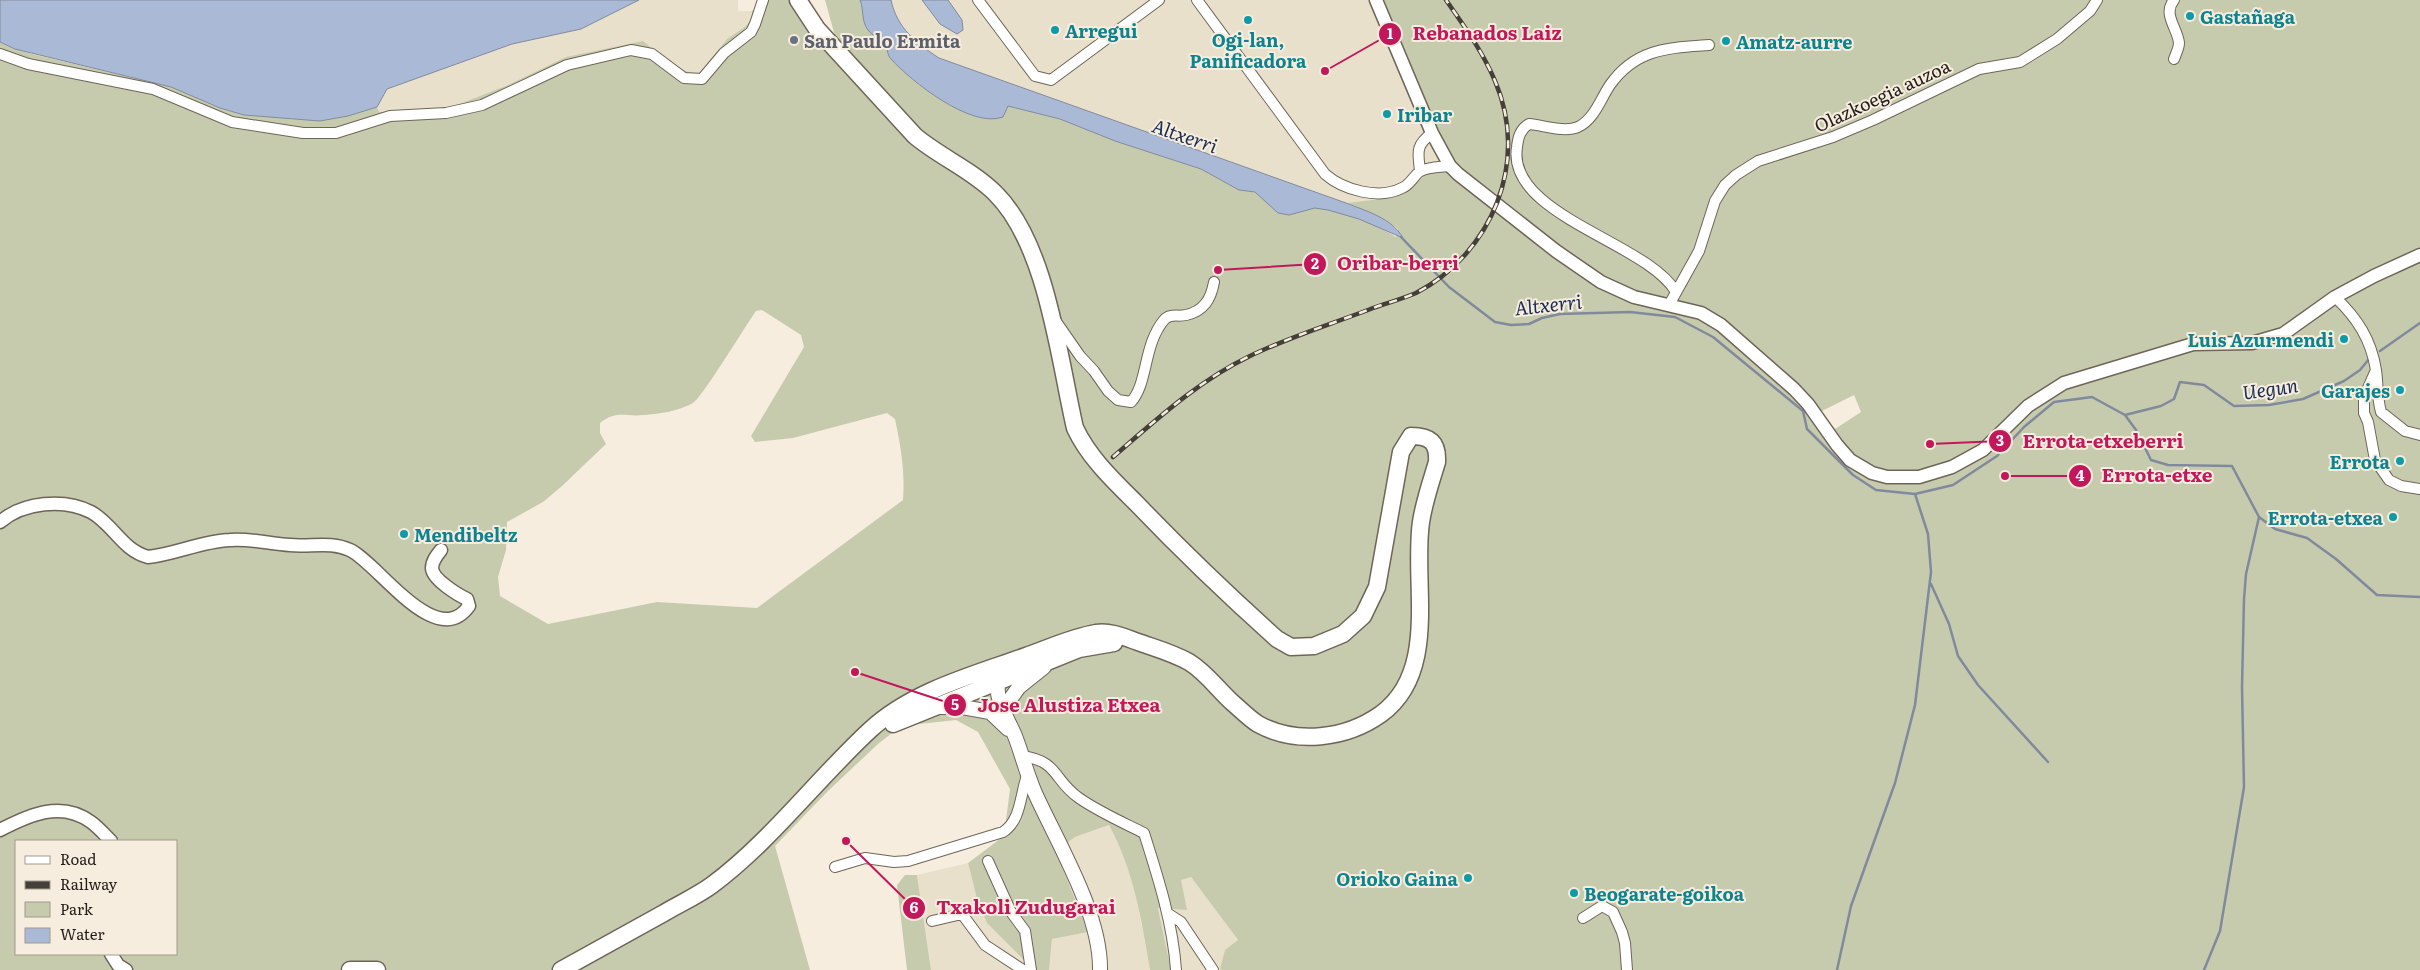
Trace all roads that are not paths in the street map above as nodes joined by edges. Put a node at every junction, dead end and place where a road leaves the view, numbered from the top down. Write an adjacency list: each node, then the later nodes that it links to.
1 (756, 0): 10 (street)
2 (763, 0): 10 (street)
3 (978, 0): 4 (street)
4 (1159, 0)
5 (1197, 0): 16 (street)
6 (1376, 0): 14 (street)
7 (2097, 0): 19 (street, Olazkoegia auzoa)
8 (2174, 0): 13 (street)
9 (803, 3): 22 (highway)
10 (755, 24): 12 (street)
11 (1709, 45): 19 (street)
12 (0, 54)
13 (2174, 59)
14 (1432, 133): 15 (street); 16 (street)
15 (1450, 166): 16 (street); 21 (street)
16 (1420, 171)
17 (2420, 255): 20 (street)
18 (1214, 282): 22 (street)
19 (1676, 292): 21 (street, Olazkoegia auzoa)
20 (2335, 297): 21 (street); 23 (street)
21 (1669, 305)
22 (1050, 313): 28 (highway)
23 (2376, 369): 24 (street); 25 (street)
24 (2420, 434)
25 (2420, 489)
26 (0, 522): 27 (street)
27 (441, 550)
28 (1049, 655): 29 (highway); 30 (highway); 31 (main road)
29 (998, 682): 30 (highway); 31 (main road)
30 (927, 702): 31 (main road); 45 (highway)
31 (1000, 708): 32 (main road)
32 (1022, 756): 33 (main road); 38 (street)
33 (1028, 773): 37 (street); 48 (main road)
34 (0, 830): 35 (street)
35 (110, 840)
36 (988, 861): 47 (street)
37 (835, 867)
38 (1167, 913): 49 (street); 50 (street)
39 (1582, 918): 51 (street)
40 (932, 920): 46 (street)
41 (112, 955): 42 (street)
42 (126, 970)
43 (350, 970): 44 (highway)
44 (377, 970)
45 (561, 970)
46 (1023, 970)
47 (1031, 970)
48 (1100, 970)
49 (1176, 970)
50 (1212, 970)
51 (1626, 970)

